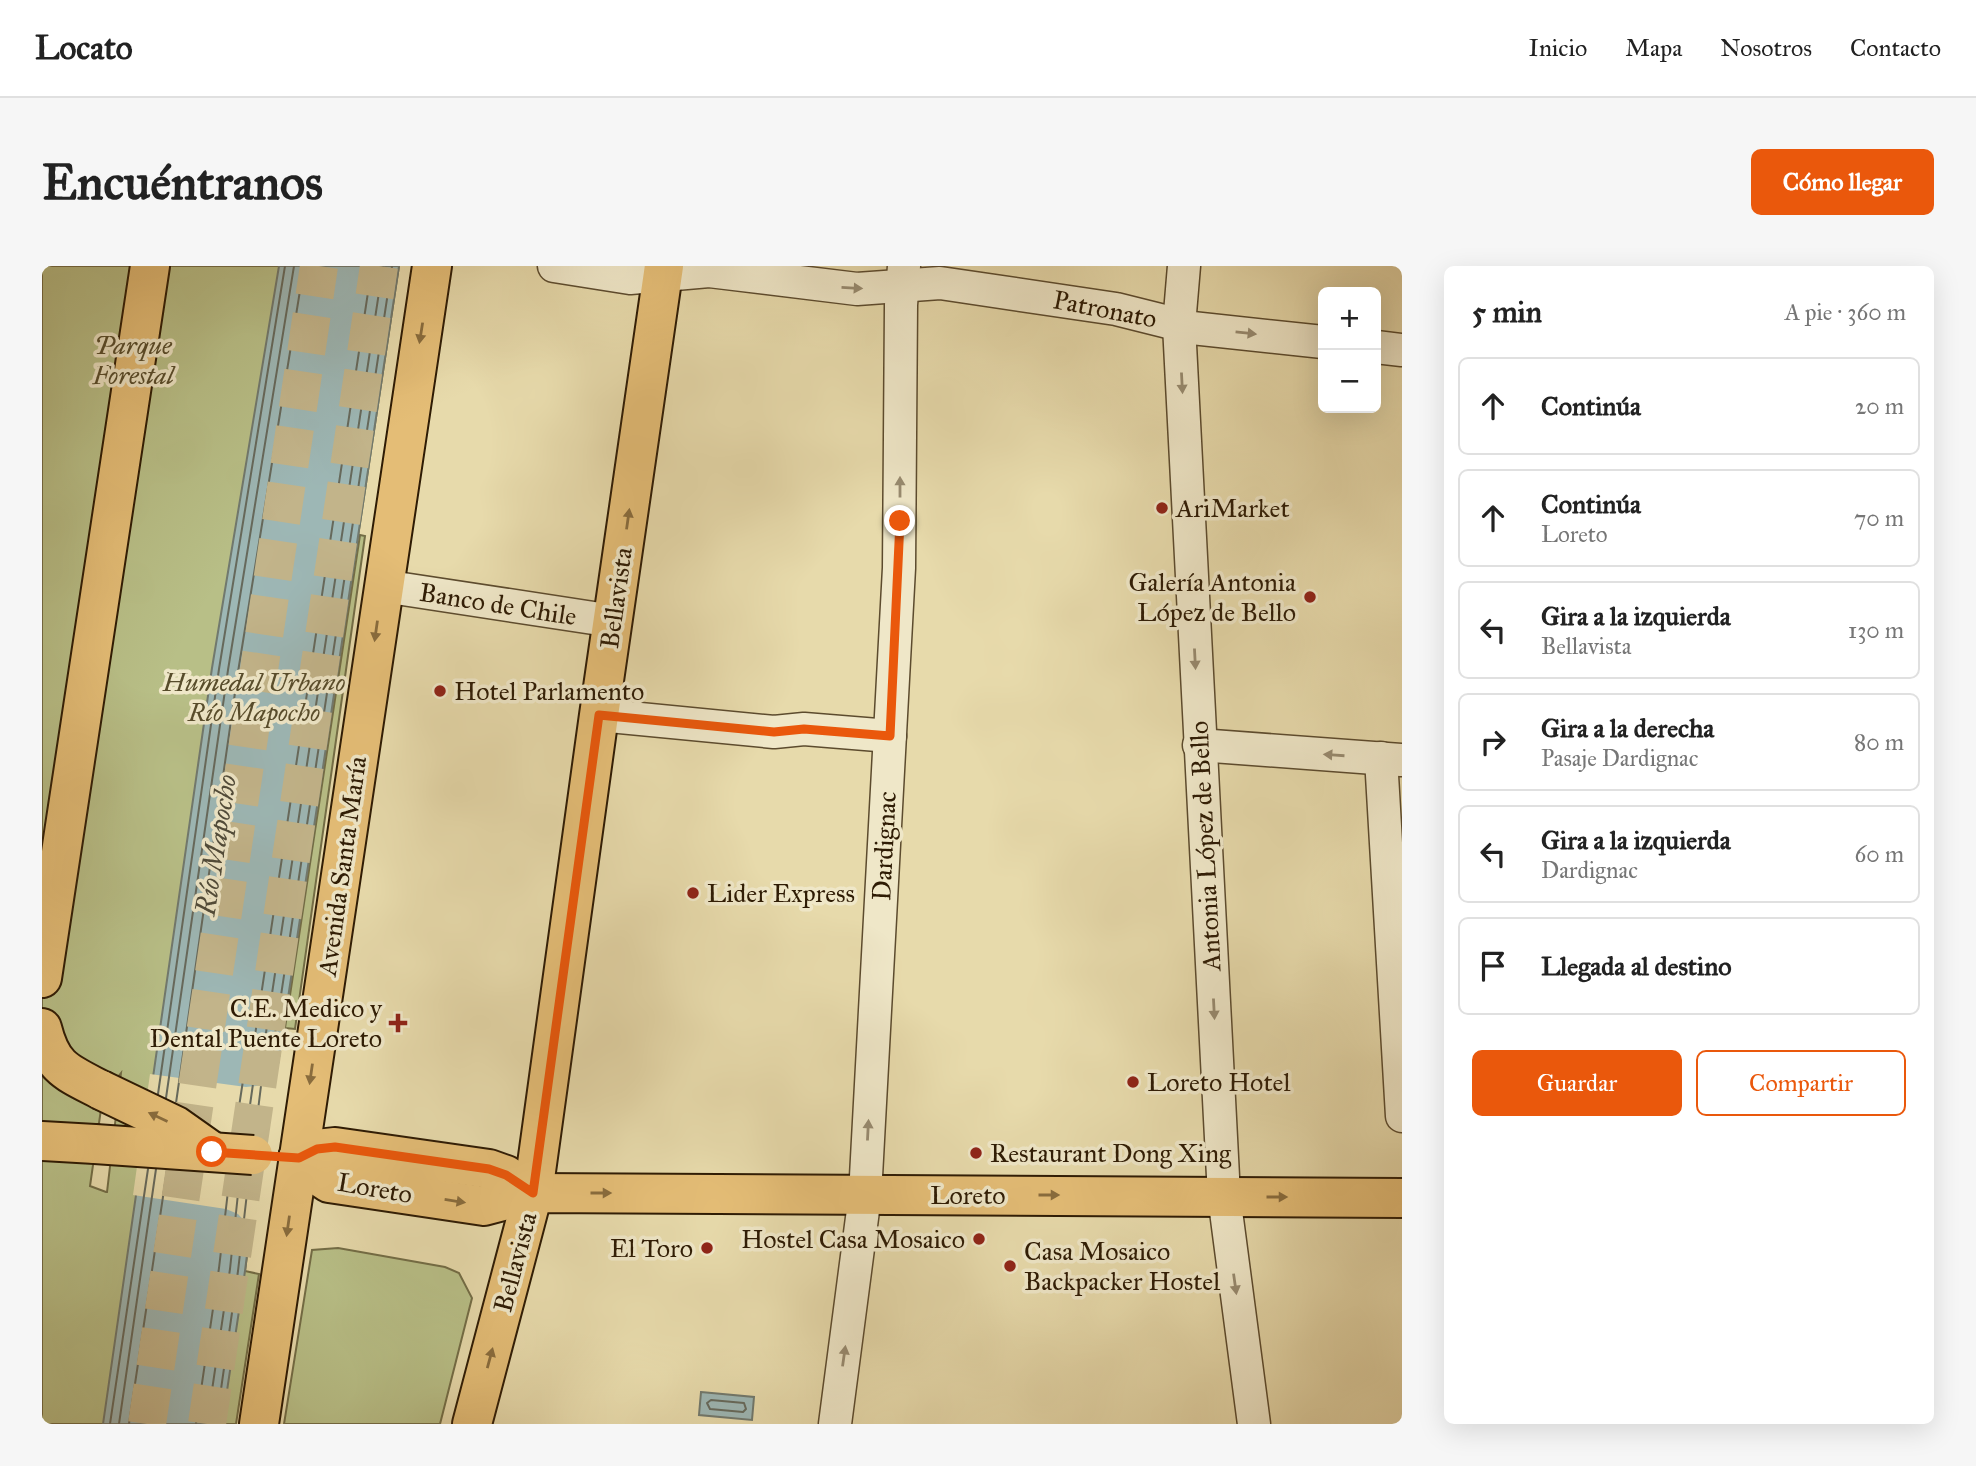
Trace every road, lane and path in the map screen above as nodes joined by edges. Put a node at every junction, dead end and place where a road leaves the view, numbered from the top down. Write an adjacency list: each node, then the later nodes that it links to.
1 (150, 266): 17 (main road)
2 (432, 266): 11 (main road, Avenida Santa María, one-way to 11)
3 (554, 266): 5 (street, Patronato)
4 (1184, 266): 7 (street, Antonia López de Bello)
5 (664, 271): 6 (street, Patronato, one-way to 6); 12 (main road, Bellavista, one-way to 5)
6 (903, 275): 7 (street, Patronato); 14 (street, Dardignac, one-way to 6)
7 (1179, 325): 8 (street, Patronato, one-way to 8); 15 (street, Antonia López de Bello, one-way to 15)
8 (1318, 341)
9 (1381, 348): 10 (street)
10 (1402, 350)
11 (383, 586): 12 (street, Banco de Chile); 22 (main road, Avenida Santa María, one-way to 22)
12 (613, 621): 13 (main road, Bellavista)
13 (599, 715): 14 (street); 23 (main road, Bellavista)
14 (890, 736): 24 (street, Dardignac, one-way to 14)
15 (1199, 745): 16 (street, one-way to 15); 25 (street, Antonia López de Bello, one-way to 25)
16 (1392, 759): 19 (street)
17 (42, 978)
18 (42, 1028): 21 (main road, one-way to 18, bridge)
19 (1402, 1116)
20 (42, 1141): 21 (main road, bridge)
21 (212, 1152): 22 (main road, bridge)
22 (299, 1158): 23 (main road, Loreto); 27 (main road, Avenida Santa María, one-way to 27)
23 (533, 1193): 24 (main road, Loreto, one-way to 24); 28 (main road, Bellavista, one-way to 23)
24 (865, 1195): 25 (main road, Loreto, one-way to 25); 29 (street, Dardignac, one-way to 24)
25 (1224, 1196): 26 (main road, Loreto, one-way to 26); 30 (street, Antonia López de Bello, one-way to 30)
26 (1402, 1198)
27 (259, 1424)
28 (472, 1424)
29 (835, 1424)
30 (1254, 1424)

